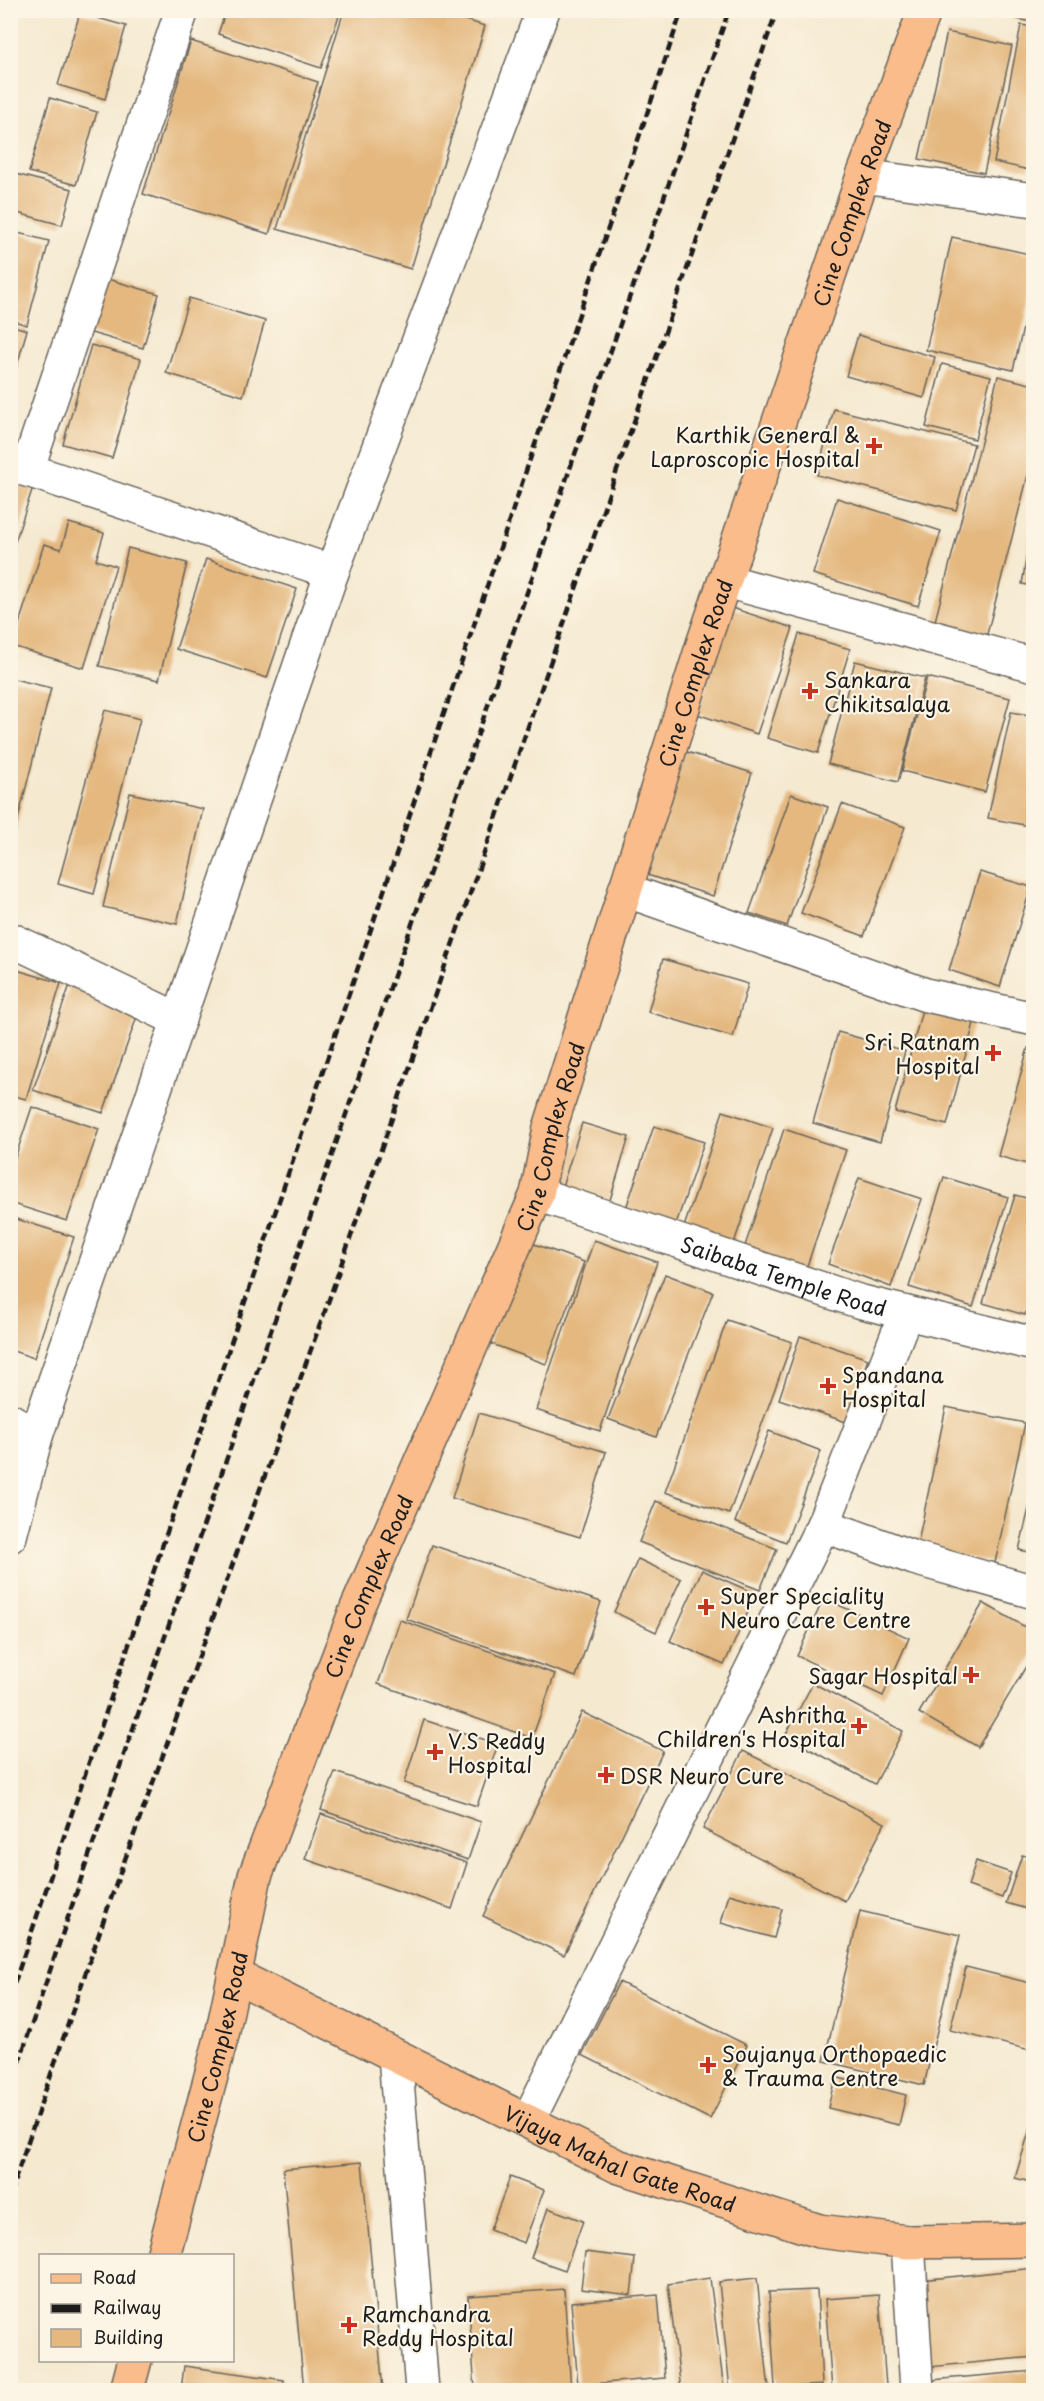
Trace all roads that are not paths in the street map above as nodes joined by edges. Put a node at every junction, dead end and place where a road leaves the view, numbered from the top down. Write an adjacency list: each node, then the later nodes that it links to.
1 (182, 10): 6 (street)
2 (543, 10): 7 (street)
3 (925, 10): 4 (main road, Cine Complex Road)
4 (863, 176): 5 (street); 8 (main road, Cine Complex Road)
5 (1034, 200)
6 (19, 467): 7 (street)
7 (332, 572): 13 (street)
8 (726, 581): 9 (street); 10 (main road, Cine Complex Road)
9 (1034, 665)
10 (625, 890): 12 (street); 14 (main road, Cine Complex Road)
11 (10, 939): 13 (street)
12 (1034, 1019)
13 (179, 1020): 17 (street)
14 (537, 1194): 15 (street, Saibaba Temple Road); 21 (main road, Cine Complex Road)
15 (906, 1313): 16 (street, Saibaba Temple Road); 18 (street)
16 (1034, 1344)
17 (23, 1428): 19 (street)
18 (823, 1525): 20 (street); 23 (street)
19 (10, 1536)
20 (1034, 1592)
21 (234, 1975): 22 (main road, Vijaya Mahal Gate Road); 26 (main road, Cine Complex Road)
22 (395, 2056): 23 (main road, Vijaya Mahal Gate Road); 29 (street)
23 (528, 2121): 25 (main road, Vijaya Mahal Gate Road)
24 (1034, 2240): 25 (main road, Vijaya Mahal Gate Road)
25 (908, 2242): 30 (street)
26 (164, 2254)
27 (135, 2362): 28 (main road)
28 (127, 2391)
29 (422, 2391)
30 (917, 2391)

